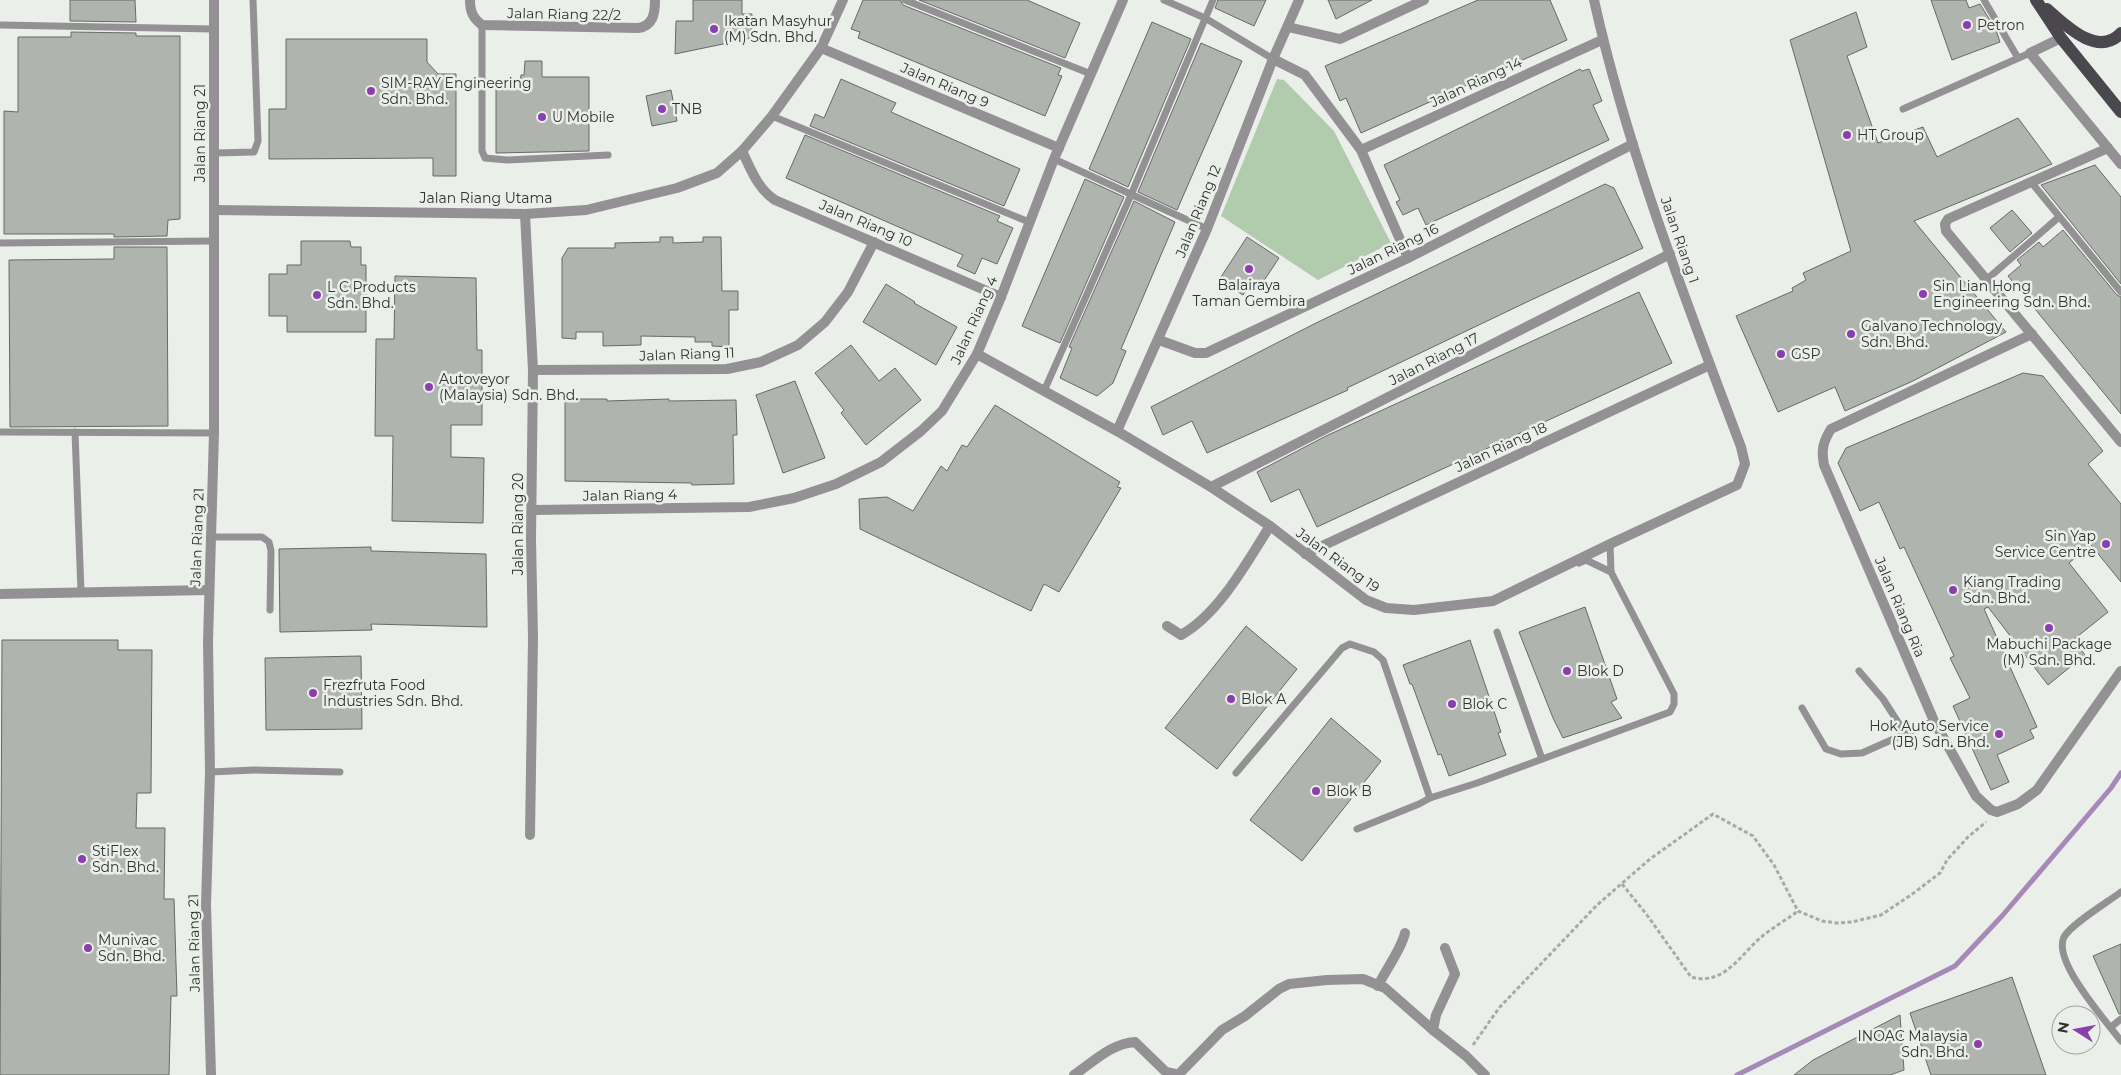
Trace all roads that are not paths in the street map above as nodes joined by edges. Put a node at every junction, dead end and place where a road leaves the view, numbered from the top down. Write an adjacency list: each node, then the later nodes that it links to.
1 (214, 0): 19 (street, Jalan Riang 21)
2 (253, 0): 36 (lane)
3 (470, 0): 17 (street)
4 (655, 0): 17 (street, Jalan Riang 22/2)
5 (843, 0): 23 (street, Jalan Riang Utama)
6 (905, 0): 27 (lane)
7 (1164, 0): 15 (lane)
8 (1213, 0): 15 (lane)
9 (1299, 0): 18 (street, Jalan Riang 12)
10 (1424, 0): 18 (street)
11 (1594, 0): 22 (street, Jalan Riang 1)
12 (1984, 0): 25 (lane)
13 (2037, 0): 20 (main road); 21 (main road)
14 (1121, 1): 27 (street, Jalan Riang 4)
15 (1205, 18): 26 (lane); 41 (lane)
16 (0, 25): 19 (lane)
17 (482, 25): 37 (lane)
18 (1288, 27): 26 (street, Jalan Riang 12)
19 (213, 29): 36 (street, Jalan Riang 21)
20 (2121, 34)
21 (2061, 38): 24 (street); 29 (main road)
22 (1602, 40): 31 (street, Jalan Riang 1); 34 (street, Jalan Riang 14)
23 (820, 48): 30 (street, Jalan Riang Utama); 32 (street, Jalan Riang 9)
24 (2030, 53): 25 (lane); 33 (street)
25 (2018, 58): 28 (lane)
26 (1273, 59): 34 (street); 46 (street, Jalan Riang 12)
27 (1091, 74): 32 (street, Jalan Riang 4)
28 (1903, 109)
29 (2121, 112)
30 (772, 116): 35 (street, Jalan Riang Utama); 45 (lane)
31 (1633, 144): 50 (street, Jalan Riang 1); 51 (street, Jalan Riang 16)
32 (1059, 148): 38 (street, Jalan Riang 4)
33 (2108, 148): 39 (street); 40 (street)
34 (1361, 150): 51 (street)
35 (742, 151): 43 (street, Jalan Riang Utama); 48 (street, Jalan Riang 10)
36 (214, 153): 42 (street, Jalan Riang 21)
37 (608, 155)
38 (1054, 159): 41 (lane); 45 (street, Jalan Riang 4)
39 (2121, 164)
40 (2031, 182): 44 (lane); 52 (street)
41 (1131, 195): 46 (lane); 60 (lane)
42 (214, 210): 43 (street, Jalan Riang Utama); 47 (street, Jalan Riang 21)
43 (525, 214): 59 (street, Jalan Riang 20)
44 (2059, 217): 52 (lane); 53 (lane)
45 (1030, 222): 54 (street, Jalan Riang 4)
46 (1207, 229): 56 (street, Jalan Riang 12)
47 (214, 241): 49 (lane); 64 (street, Jalan Riang 21)
48 (874, 242): 54 (street, Jalan Riang 10); 59 (street, Jalan Riang 11)
49 (0, 243)
50 (1670, 254): 58 (street, Jalan Riang 1); 67 (street, Jalan Riang 17)
51 (1408, 258): 56 (street, Jalan Riang 16)
52 (1986, 280): 55 (street)
53 (2121, 292)
54 (1001, 297): 57 (street, Jalan Riang 4)
55 (2032, 334): 65 (street); 84 (street, Jalan Riang Ria)
56 (1159, 340): 61 (street, Jalan Riang 12)
57 (977, 354): 60 (street, Jalan Riang 19); 68 (street, Jalan Riang 4)
58 (1710, 365): 66 (street, Jalan Riang 1); 72 (street, Jalan Riang 18)
59 (533, 370): 68 (street, Jalan Riang 20)
60 (1044, 391): 61 (street, Jalan Riang 19)
61 (1117, 431): 67 (street, Jalan Riang 19)
62 (0, 432): 63 (lane)
63 (74, 432): 64 (lane); 76 (lane)
64 (214, 432): 70 (street, Jalan Riang 21)
65 (2121, 442)
66 (1737, 485): 71 (street, Jalan Riang 19)
67 (1211, 488): 69 (street, Jalan Riang 19)
68 (532, 510): 92 (street, Jalan Riang 20)
69 (1270, 526): 72 (street, Jalan Riang 19); 79 (street)
70 (212, 537): 75 (street, Jalan Riang 21); 78 (lane)
71 (1610, 544): 73 (street, Jalan Riang 19); 74 (lane)
72 (1304, 554): 73 (street, Jalan Riang 19)
73 (1564, 567): 74 (lane)
74 (1611, 572): 86 (lane)
75 (209, 590): 76 (street); 87 (street, Jalan Riang 21)
76 (81, 592): 77 (street)
77 (0, 594)
78 (270, 610)
79 (1167, 626)
80 (1497, 632): 86 (lane)
81 (1859, 671): 85 (lane)
82 (2121, 671): 84 (street, Jalan Riang Ria)
83 (1802, 708): 85 (lane)
84 (1934, 721): 85 (lane)
85 (1905, 733)
86 (1542, 758): 90 (lane)
87 (210, 772): 88 (lane); 101 (street, Jalan Riang 21)
88 (340, 772)
89 (1236, 773): 90 (lane)
90 (1430, 798): 91 (lane)
91 (1357, 829)
92 (530, 835)
93 (2121, 892): 98 (lane)
94 (1405, 933): 96 (street)
95 (1444, 948): 99 (street)
96 (1378, 986): 99 (street); 103 (street)
97 (2121, 1019): 98 (lane)
98 (2111, 1027): 100 (lane)
99 (1433, 1030): 104 (street)
100 (2121, 1041)
101 (211, 1075)
102 (1074, 1075): 103 (street)
103 (1179, 1075)
104 (1485, 1075)

